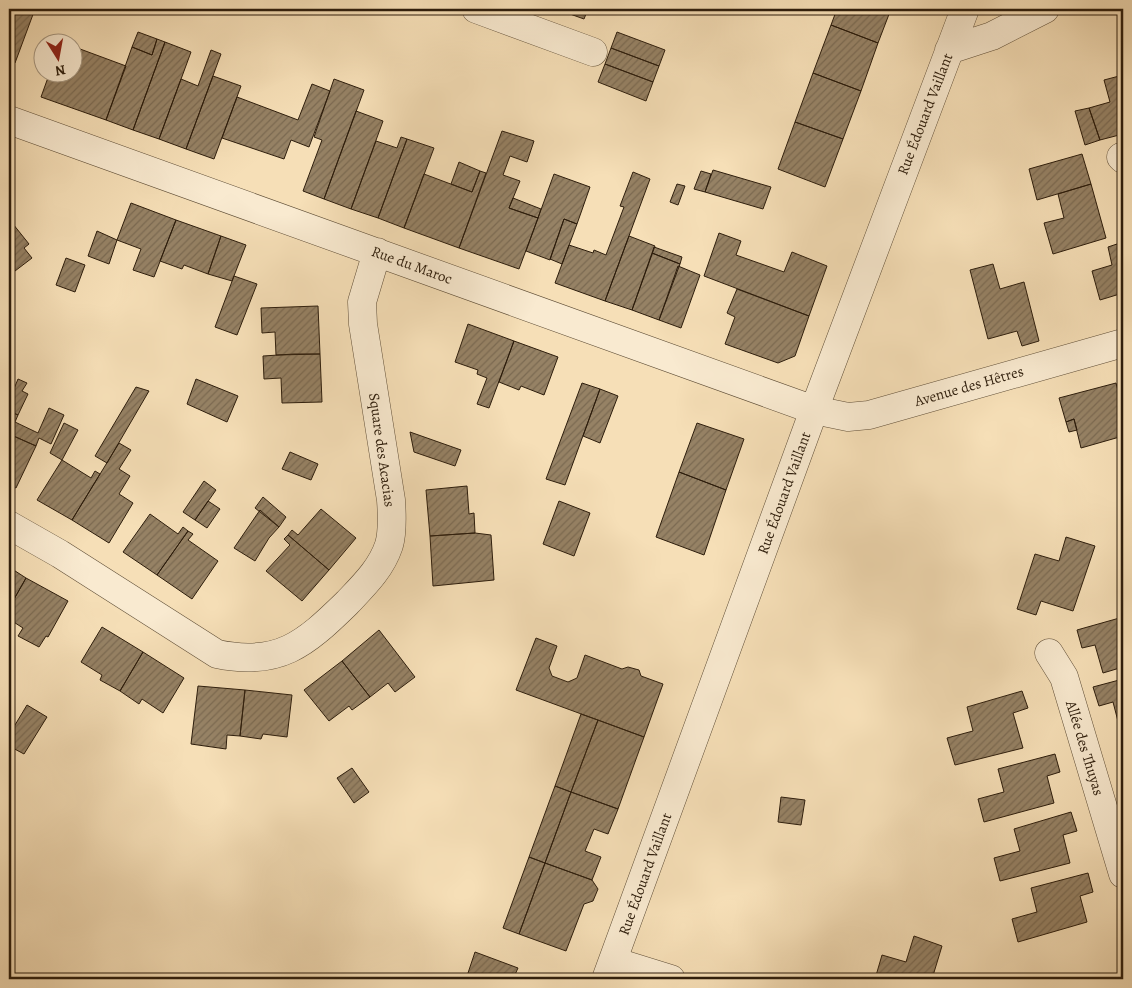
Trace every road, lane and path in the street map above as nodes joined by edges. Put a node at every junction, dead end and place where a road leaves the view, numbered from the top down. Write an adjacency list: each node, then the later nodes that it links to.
1 (476, 9): 5 (street)
2 (965, 9): 4 (street, Rue Édouard Vaillant)
3 (1045, 9): 4 (street)
4 (949, 50): 9 (street, Rue Édouard Vaillant)
5 (593, 52)
6 (10, 126): 7 (street, Rue du Maroc)
7 (376, 252): 9 (street, Rue du Maroc); 10 (street, Square des Acacias)
8 (1123, 343): 9 (street, Avenue des Hêtres)
9 (814, 410): 13 (street, Rue Édouard Vaillant)
10 (9, 525)
11 (1049, 653): 12 (street, Allée des Thuyas)
12 (1123, 874)
13 (610, 970): 14 (street)
14 (671, 979)

